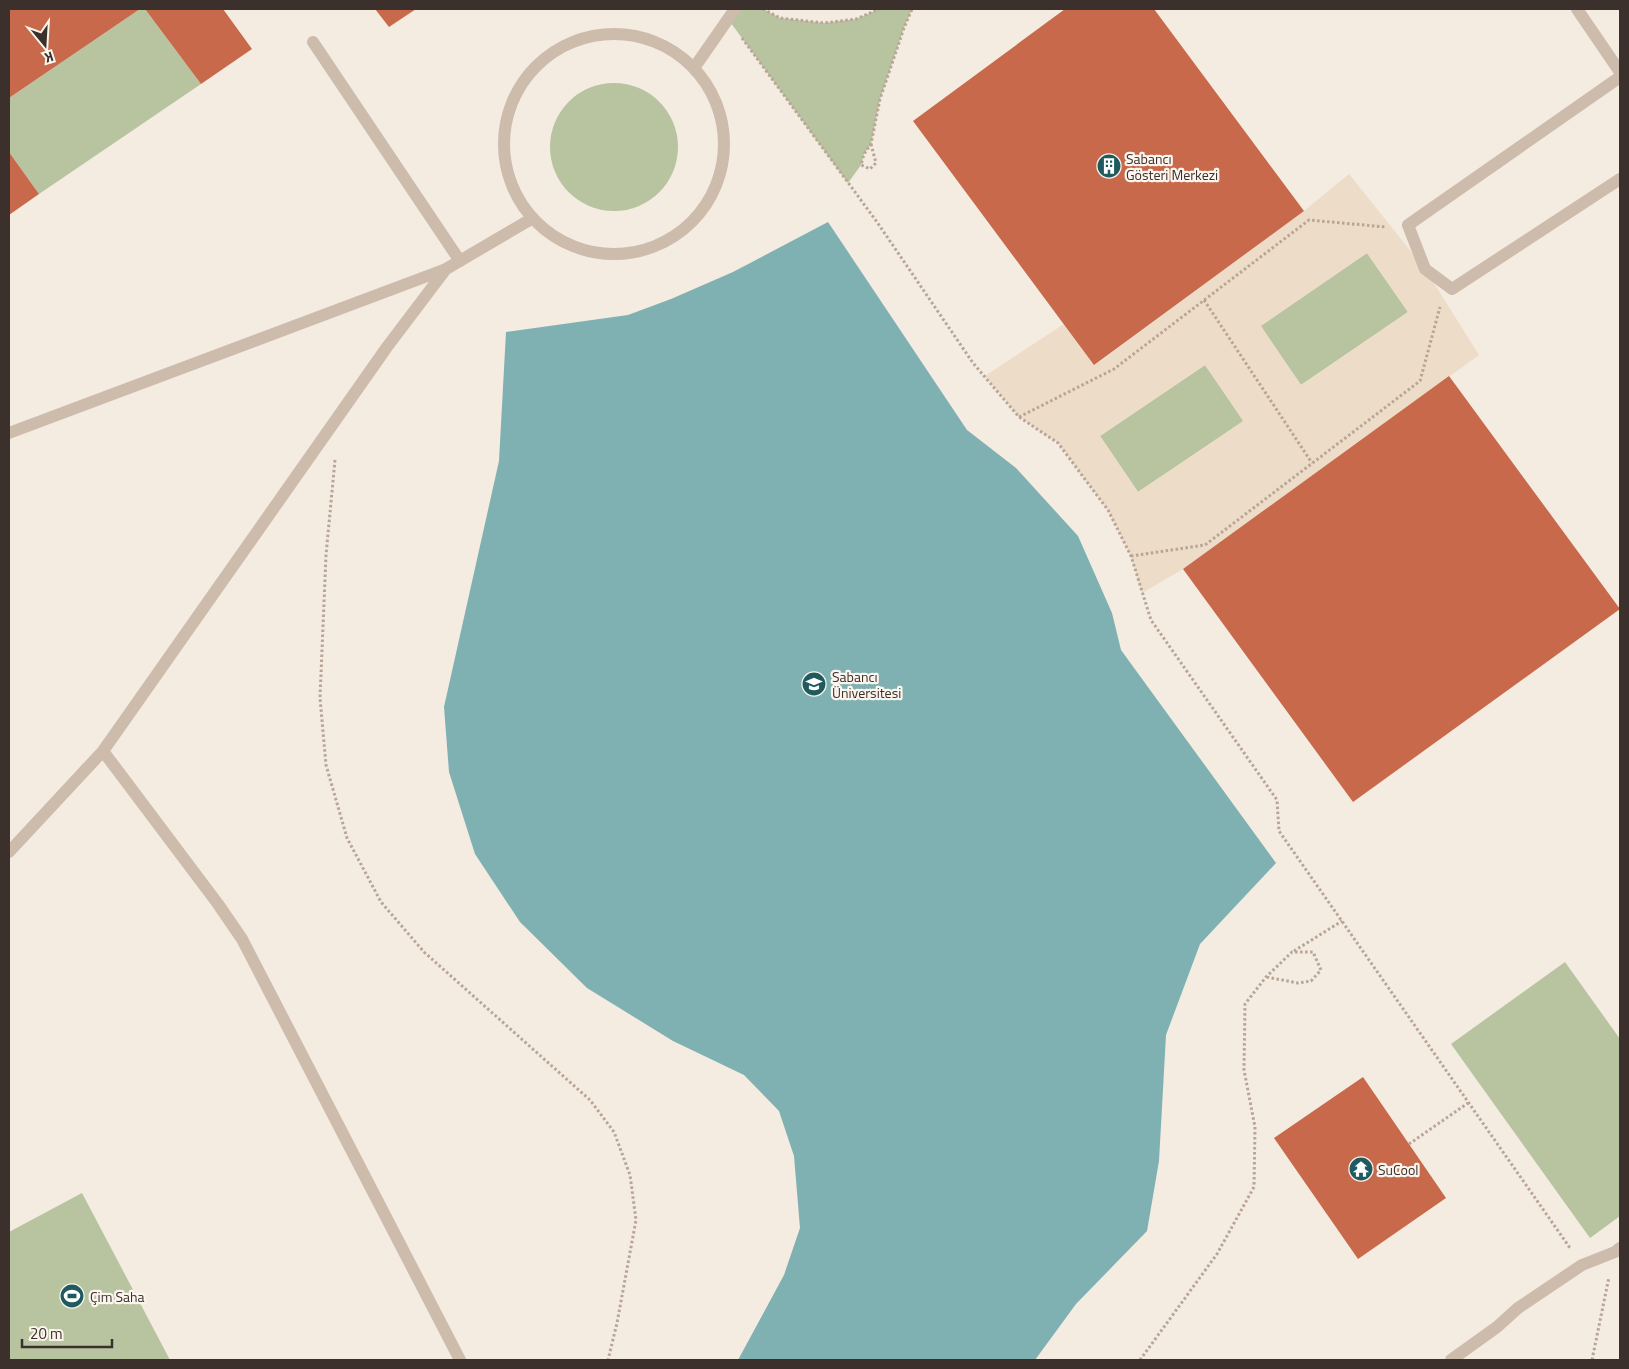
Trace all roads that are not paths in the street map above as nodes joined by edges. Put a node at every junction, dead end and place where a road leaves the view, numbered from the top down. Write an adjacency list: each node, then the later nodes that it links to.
1 (1577, 9): 5 (street)
2 (732, 14): 4 (street)
3 (313, 42): 9 (street)
4 (694, 68): 8 (street); 8 (street)
5 (1620, 72)
6 (1620, 77): 7 (street)
7 (1620, 179)
8 (533, 218): 9 (street)
9 (460, 260): 10 (street)
10 (446, 269): 11 (street); 12 (street)
11 (9, 433)
12 (103, 751): 13 (street); 15 (street)
13 (9, 852)
14 (1617, 1250): 16 (street)
15 (460, 1360)
16 (1451, 1360)

